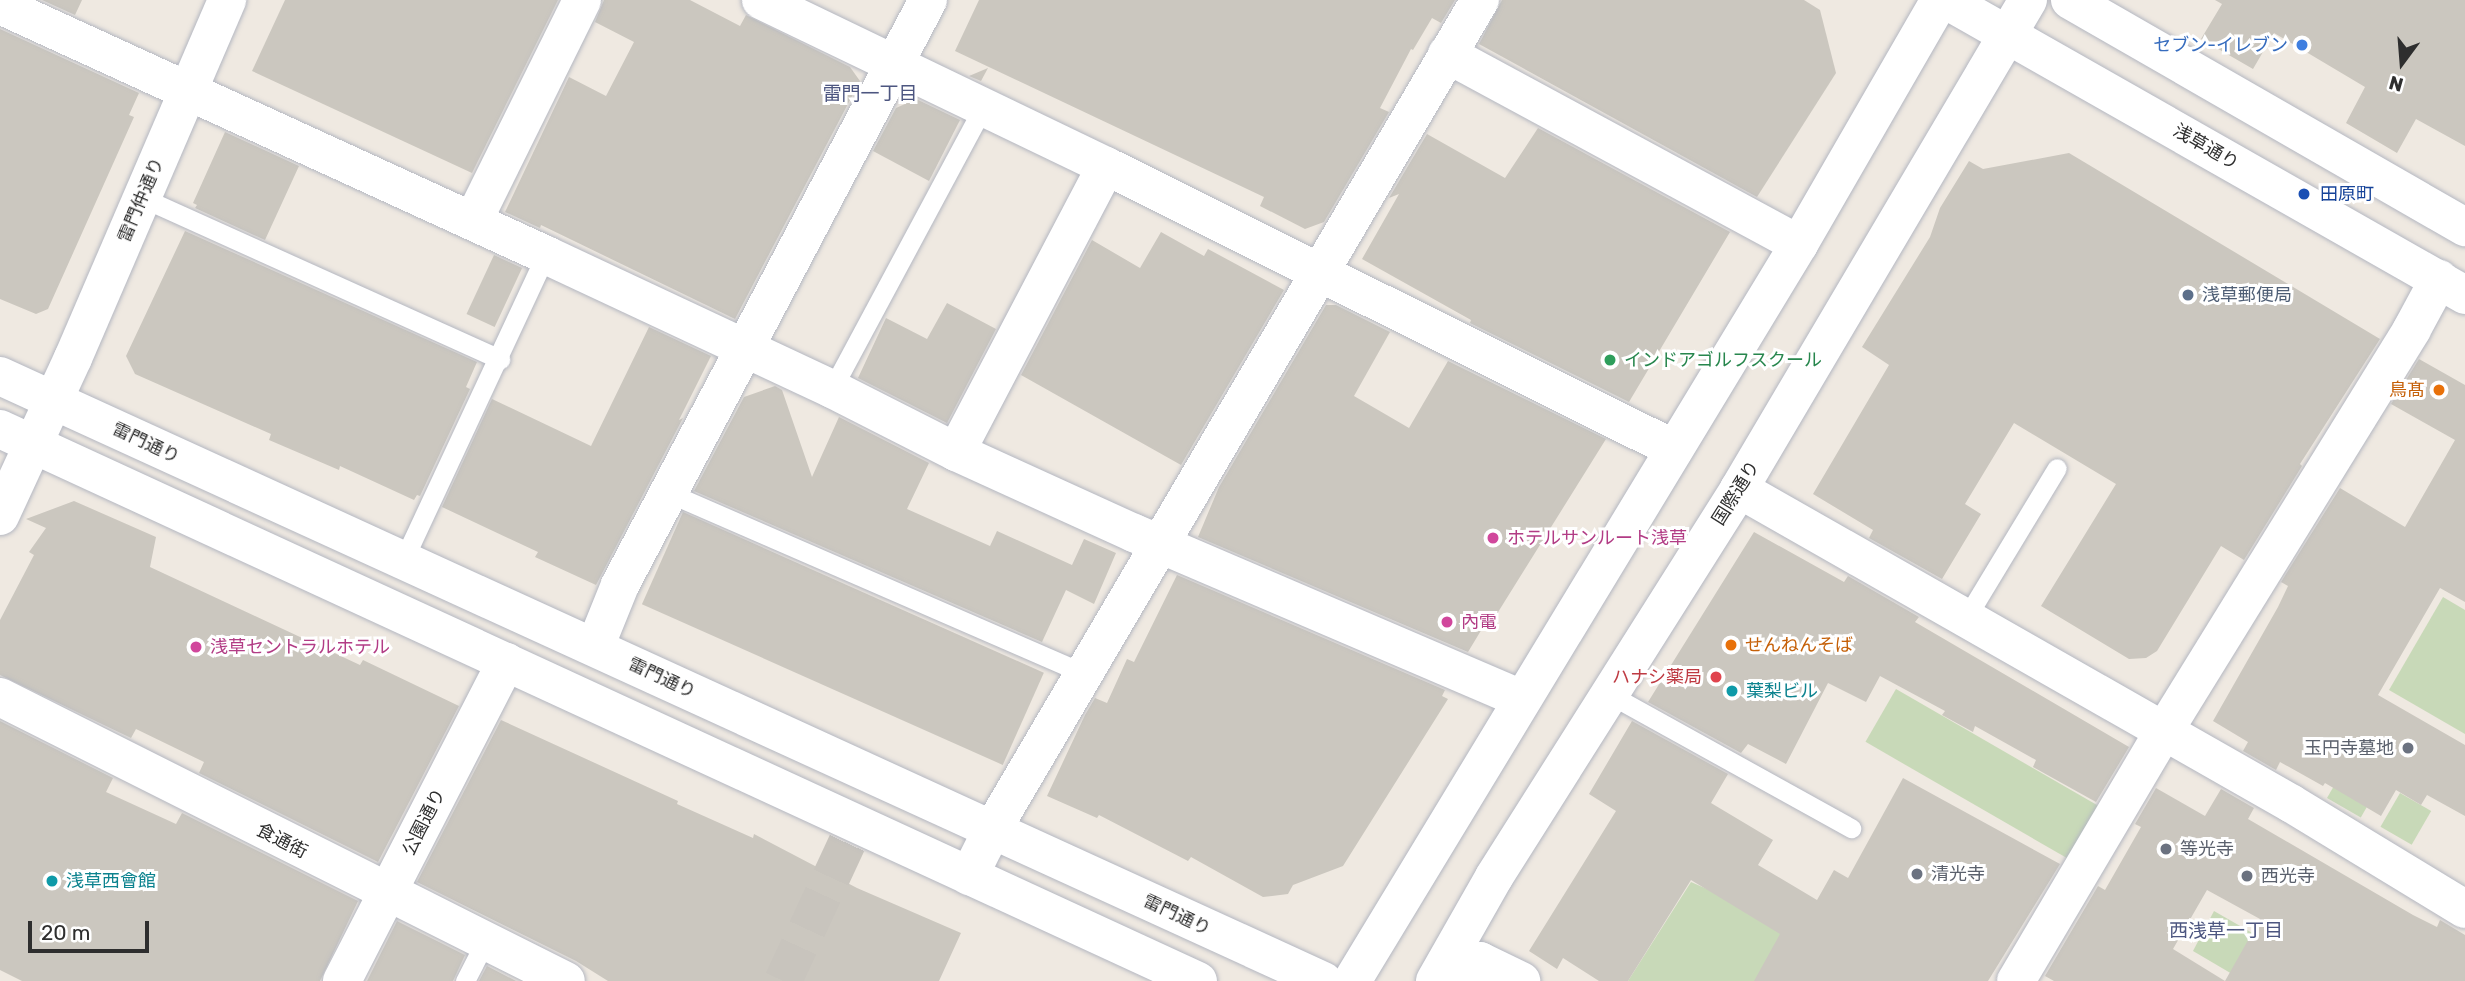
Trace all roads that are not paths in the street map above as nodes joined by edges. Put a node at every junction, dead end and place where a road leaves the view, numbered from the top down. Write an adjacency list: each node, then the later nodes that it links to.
1 (227, 0): 14 (street, 雷門仲通り)
2 (582, 0): 18 (street)
3 (761, 0): 13 (street)
4 (928, 0): 13 (street)
5 (1480, 0): 12 (street)
6 (1940, 0): 20 (street)
7 (1946, 0): 11 (street, 浅草通り)
8 (2028, 0): 11 (street, 国際通り)
9 (2070, 0): 19 (street)
10 (0, 5): 14 (street)
11 (2008, 35): 23 (street, 浅草通り); 33 (street, 国際通り)
12 (1447, 54): 20 (street); 22 (street)
13 (892, 64): 15 (street); 24 (street)
14 (188, 91): 17 (street, 雷門仲通り); 18 (street)
15 (984, 106): 16 (street); 27 (lane)
16 (1106, 166): 22 (street); 31 (street)
17 (143, 198): 25 (lane); 28 (street, 雷門仲通り)
18 (473, 221): 21 (street)
19 (2464, 222)
20 (1800, 244): 30 (street)
21 (546, 255): 24 (street); 25 (lane)
22 (1320, 272): 30 (street); 36 (street)
23 (2452, 287): 45 (street)
24 (745, 349): 27 (street); 34 (street)
25 (500, 359): 37 (lane)
26 (0, 376): 28 (street, 雷門通り)
27 (832, 389): 31 (street)
28 (54, 400): 29 (street, 雷門仲通り); 37 (street, 雷門通り)
29 (17, 437): 35 (street, 雷門仲通り); 40 (street)
30 (1674, 449): 44 (street)
31 (956, 452): 36 (street)
32 (2057, 468): 38 (lane)
33 (1739, 489): 38 (street); 42 (street, 国際通り)
34 (669, 494): 39 (street); 41 (lane)
35 (0, 516)
36 (1159, 545): 41 (street); 44 (street)
37 (403, 561): 39 (street, 雷門通り)
38 (1966, 618): 45 (street)
39 (595, 647): 47 (street, 雷門通り)
40 (506, 662): 48 (street); 49 (street, 公園通り)
41 (1084, 674): 47 (street)
42 (1609, 694): 46 (lane); 58 (street, 国際通り)
43 (0, 697): 49 (street, 食通街)
44 (1521, 699): 57 (street)
45 (2164, 731): 50 (street); 60 (street)
46 (1851, 828)
47 (992, 830): 48 (street); 56 (street, 雷門通り)
48 (970, 876): 55 (street)
49 (388, 893): 51 (street, 食通街); 52 (street, 公園通り)
50 (2465, 909)
51 (486, 940): 53 (lane); 54 (street, 食通街)
52 (342, 981)
53 (465, 981)
54 (566, 981)
55 (1198, 981)
56 (1324, 981)
57 (1352, 981)
58 (1437, 981): 59 (street)
59 (1521, 981)
60 (2016, 981)

